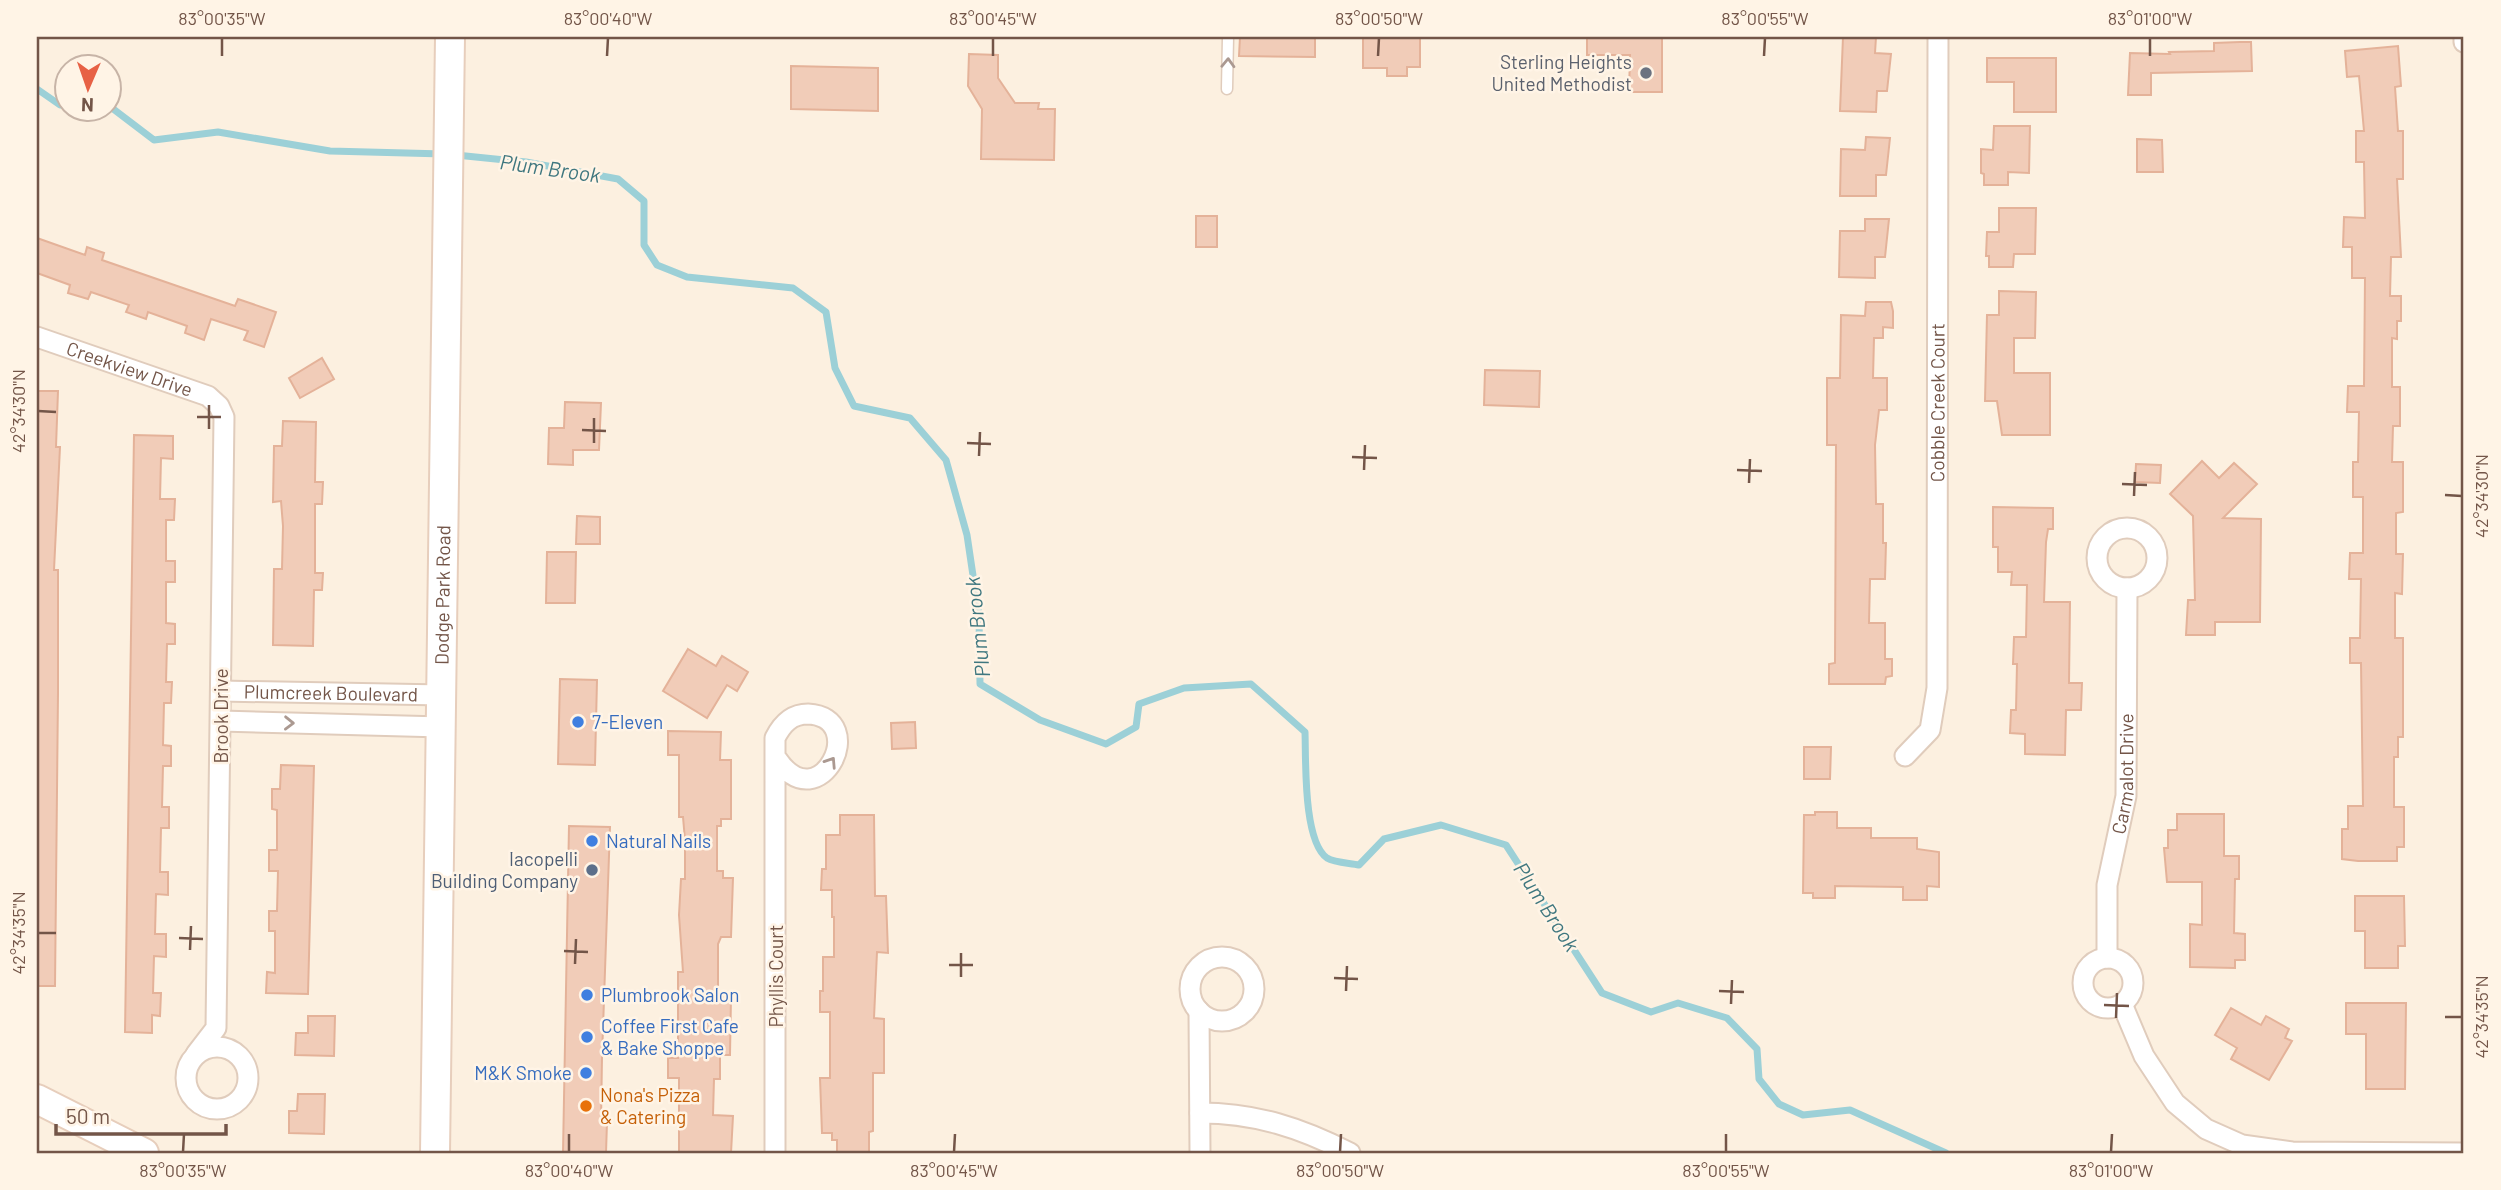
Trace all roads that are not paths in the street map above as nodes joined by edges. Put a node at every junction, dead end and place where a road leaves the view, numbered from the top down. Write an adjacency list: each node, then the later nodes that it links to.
1 (450, 37): 11 (street, Dodge Park Road)
2 (1228, 37): 6 (lane, one-way to 2)
3 (1938, 37): 14 (street, Cobble Creek Court)
4 (2464, 37): 5 (street)
5 (2464, 42)
6 (1227, 89)
7 (37, 337): 8 (street, Creekview Drive)
8 (219, 406): 10 (street, Brook Drive)
9 (2127, 588): 18 (street, Carmalot Drive)
10 (221, 691): 11 (street, Plumcreek Boulevard); 12 (street, Brook Drive)
11 (443, 695): 13 (street, Dodge Park Road)
12 (221, 721): 13 (street, Plumcreek Boulevard, one-way to 13); 22 (street, Brook Drive)
13 (442, 727): 29 (street, Dodge Park Road)
14 (1905, 757)
15 (777, 759): 16 (street); 16 (street, Phyllis Court, one-way to 15); 17 (street, Phyllis Court)
16 (802, 778): 17 (street, Phyllis Court)
17 (777, 798): 30 (street, Phyllis Court)
18 (2107, 958): 19 (street); 19 (street)
19 (2122, 1004): 33 (street)
20 (1199, 1011): 21 (street); 21 (street); 23 (street)
21 (1229, 1020): 23 (street)
22 (216, 1028): 24 (street); 25 (street)
23 (1202, 1042): 27 (street)
24 (235, 1052): 25 (street); 25 (street)
25 (196, 1054)
26 (37, 1099): 28 (street)
27 (1200, 1113): 31 (street); 32 (street)
28 (144, 1153)
29 (435, 1153)
30 (775, 1153)
31 (1200, 1153)
32 (1350, 1153)
33 (2464, 1153)

